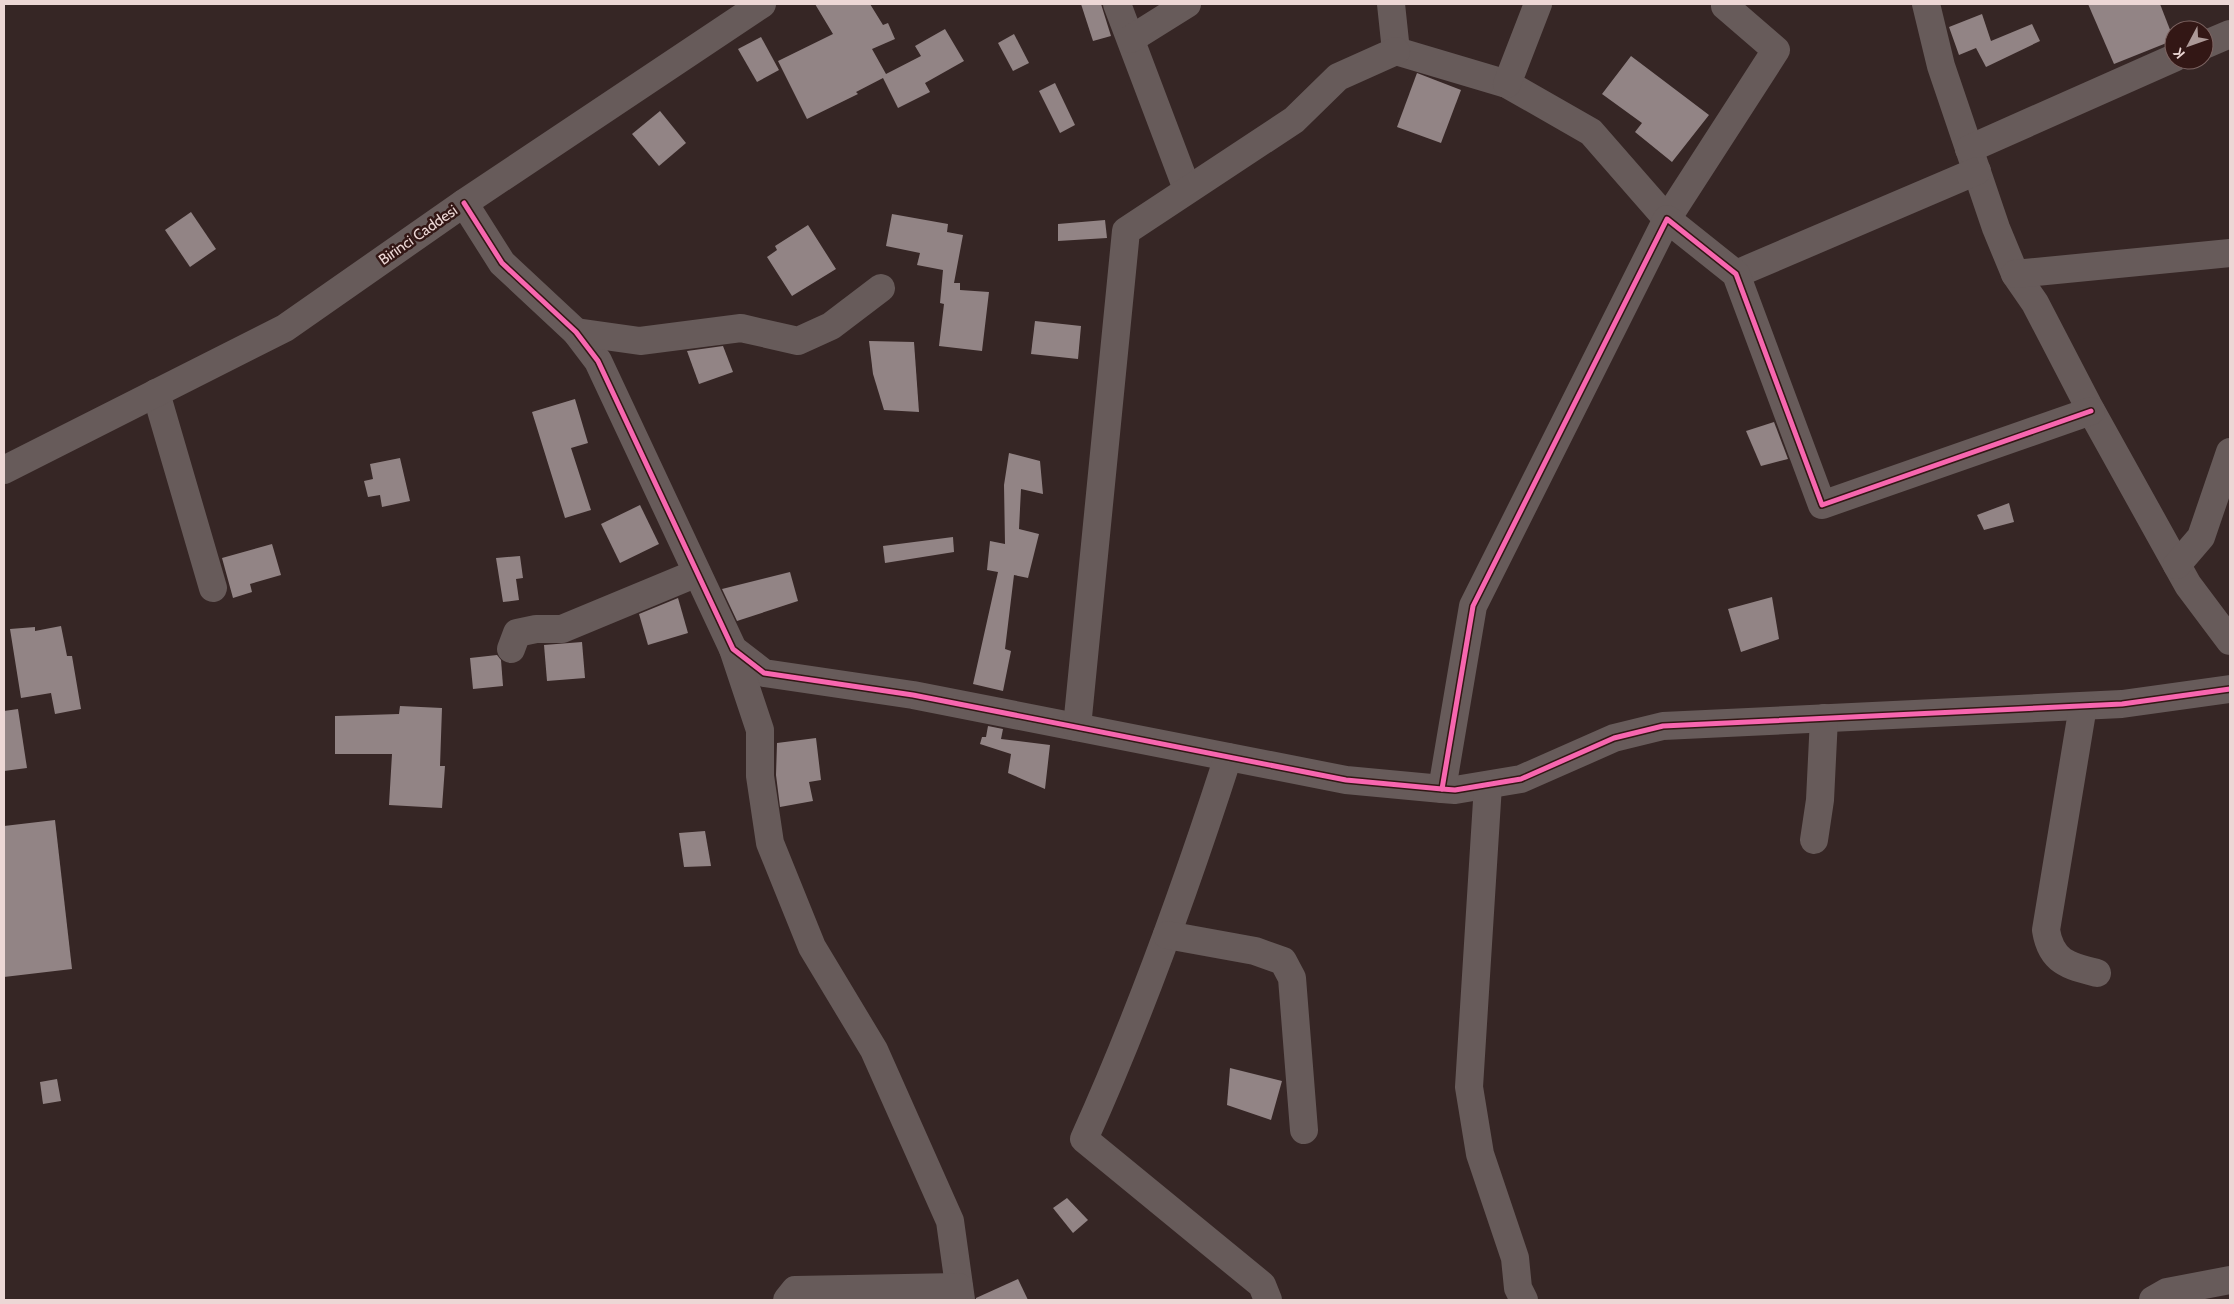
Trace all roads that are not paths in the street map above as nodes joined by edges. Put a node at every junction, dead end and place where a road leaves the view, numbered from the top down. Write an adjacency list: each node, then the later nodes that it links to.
1 (762, 4): 16 (street, Birinci Caddesi)
2 (1117, 4): 9 (street)
3 (1188, 4): 9 (street)
4 (1391, 4): 11 (street)
5 (1538, 4): 13 (street)
6 (1926, 4): 14 (street)
7 (1725, 5): 17 (street)
8 (2230, 34): 10 (street)
9 (1131, 38): 15 (street)
10 (2214, 41)
11 (1396, 51): 13 (street); 15 (street)
12 (2164, 63): 14 (street)
13 (1507, 84): 17 (street)
14 (1973, 160): 19 (street); 20 (street)
15 (1187, 189): 36 (street)
16 (464, 203): 22 (street); 23 (street, Birinci Caddesi)
17 (1667, 219): 19 (street); 39 (street)
18 (2230, 253): 20 (street)
19 (1736, 274): 24 (street)
20 (2014, 274): 24 (street)
21 (881, 288): 22 (street)
22 (576, 332): 28 (street)
23 (156, 393): 26 (street, Birinci Caddesi); 29 (street)
24 (2091, 410): 27 (street)
25 (2230, 452): 27 (street)
26 (4, 470)
27 (2177, 565): 30 (street)
28 (696, 573): 31 (street); 32 (street)
29 (214, 588)
30 (2230, 641)
31 (733, 649): 36 (street); 45 (street)
32 (512, 650)
33 (2230, 689): 34 (street)
34 (2083, 706): 35 (street); 42 (street)
35 (1824, 718): 38 (street); 40 (street)
36 (1077, 727): 37 (street)
37 (1228, 756): 39 (street); 41 (street)
38 (1488, 785): 39 (street); 49 (street)
39 (1442, 789)
40 (1814, 840)
41 (1167, 935): 43 (street); 48 (street)
42 (2097, 973)
43 (1304, 1130)
44 (2230, 1280): 46 (street)
45 (960, 1294): 47 (street)
46 (2163, 1298)
47 (787, 1300)
48 (1268, 1300)
49 (1524, 1300)

